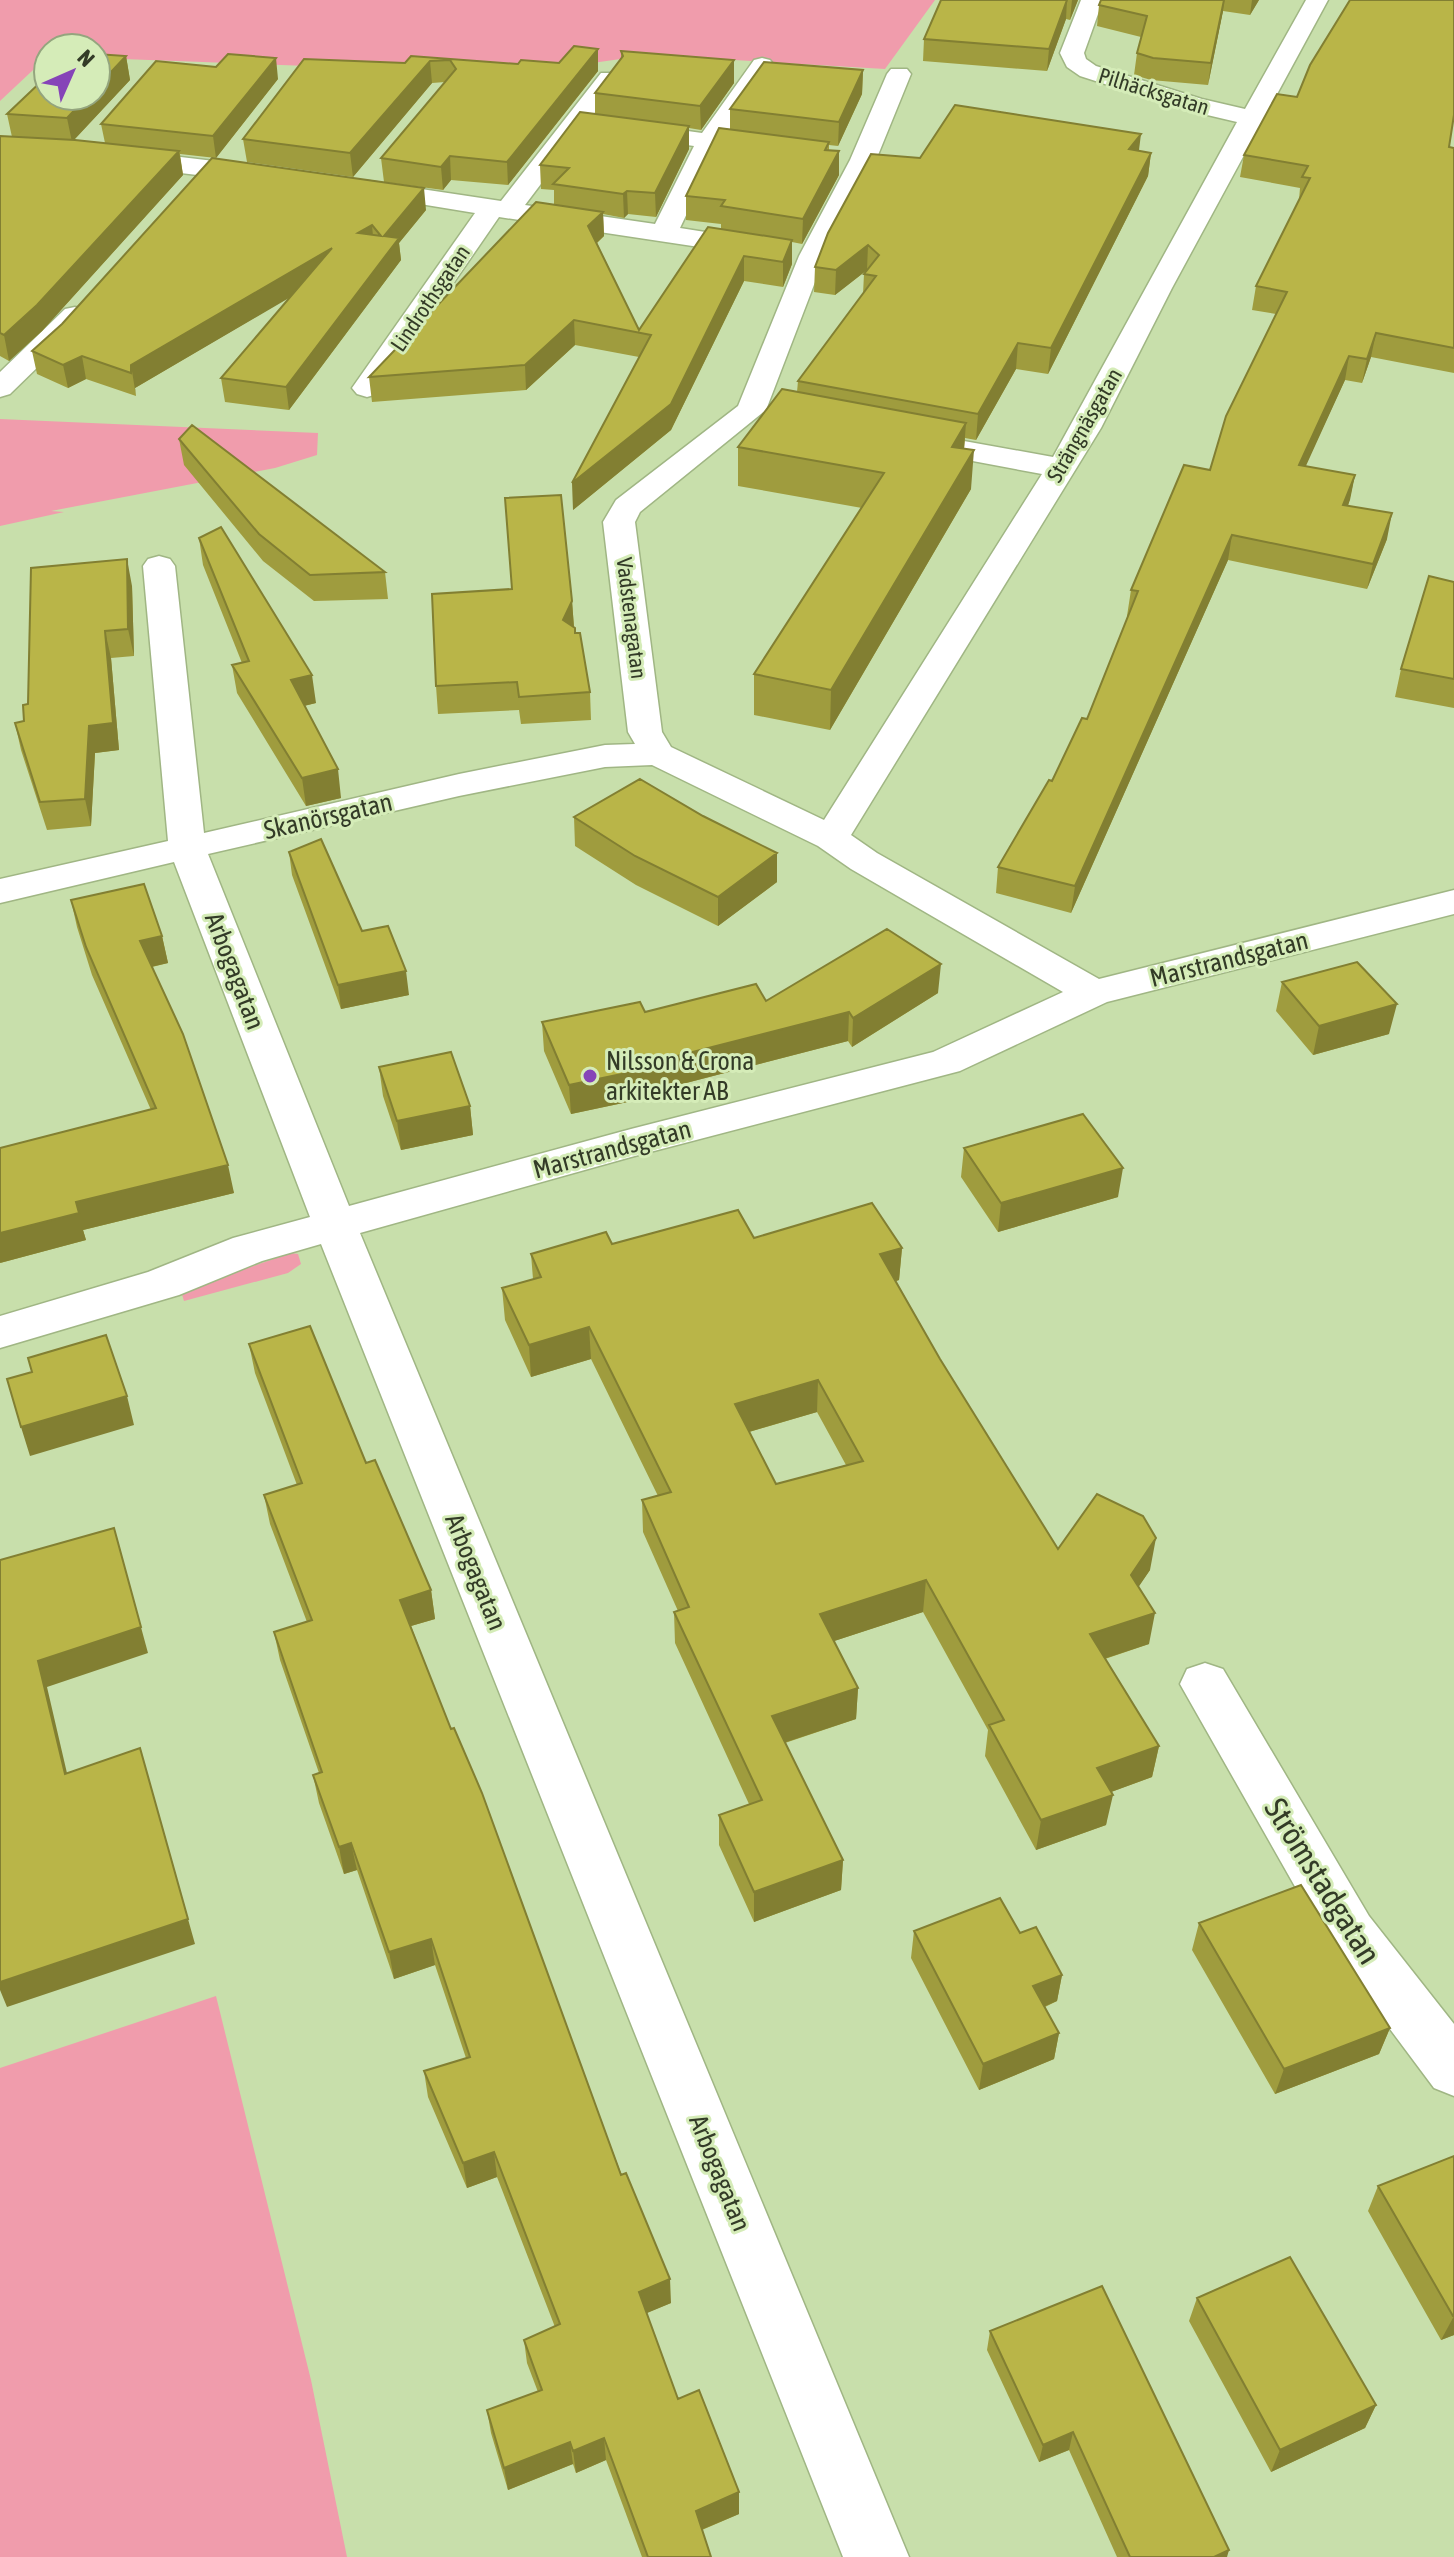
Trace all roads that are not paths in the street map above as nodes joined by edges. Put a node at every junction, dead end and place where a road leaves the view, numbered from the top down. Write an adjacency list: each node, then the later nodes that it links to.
1 (1092, 0): 6 (street, Pilhäcksgatan)
2 (1317, 0): 6 (street, Strängnäsgatan)
3 (762, 65): 9 (street)
4 (899, 74): 19 (street, Vadstenagatan)
5 (609, 78): 7 (street, Lindrothsgatan)
6 (1252, 118): 24 (street, Strängnäsgatan)
7 (572, 124): 9 (street); 17 (street, Lindrothsgatan)
8 (102, 130): 12 (street)
9 (710, 139): 13 (street); 18 (street)
10 (244, 144): 15 (street)
11 (0, 149): 12 (street)
12 (80, 153): 15 (street)
13 (800, 153)
14 (379, 166): 17 (street)
15 (207, 174): 16 (street)
16 (293, 180)
17 (500, 208): 18 (street); 22 (street, Lindrothsgatan)
18 (664, 233): 19 (street)
19 (812, 256): 26 (street, Vadstenagatan)
20 (95, 293): 21 (street)
21 (0, 388)
22 (367, 388)
23 (890, 436): 24 (street)
24 (1061, 468): 27 (street, Strängnäsgatan)
25 (159, 566): 28 (street, Arbogagatan)
26 (658, 754): 27 (street); 28 (street, Skanörsgatan)
27 (831, 838): 31 (street)
28 (187, 849): 29 (street, Skanörsgatan); 32 (street, Arbogagatan)
29 (0, 891)
30 (1454, 902): 31 (street, Marstrandsgatan)
31 (1094, 993): 32 (street, Marstrandsgatan)
32 (335, 1225): 33 (street, Marstrandsgatan); 36 (street, Arbogagatan)
33 (0, 1332)
34 (1205, 1684): 35 (street, Strömstadgatan)
35 (1454, 2069)
36 (876, 2557)

